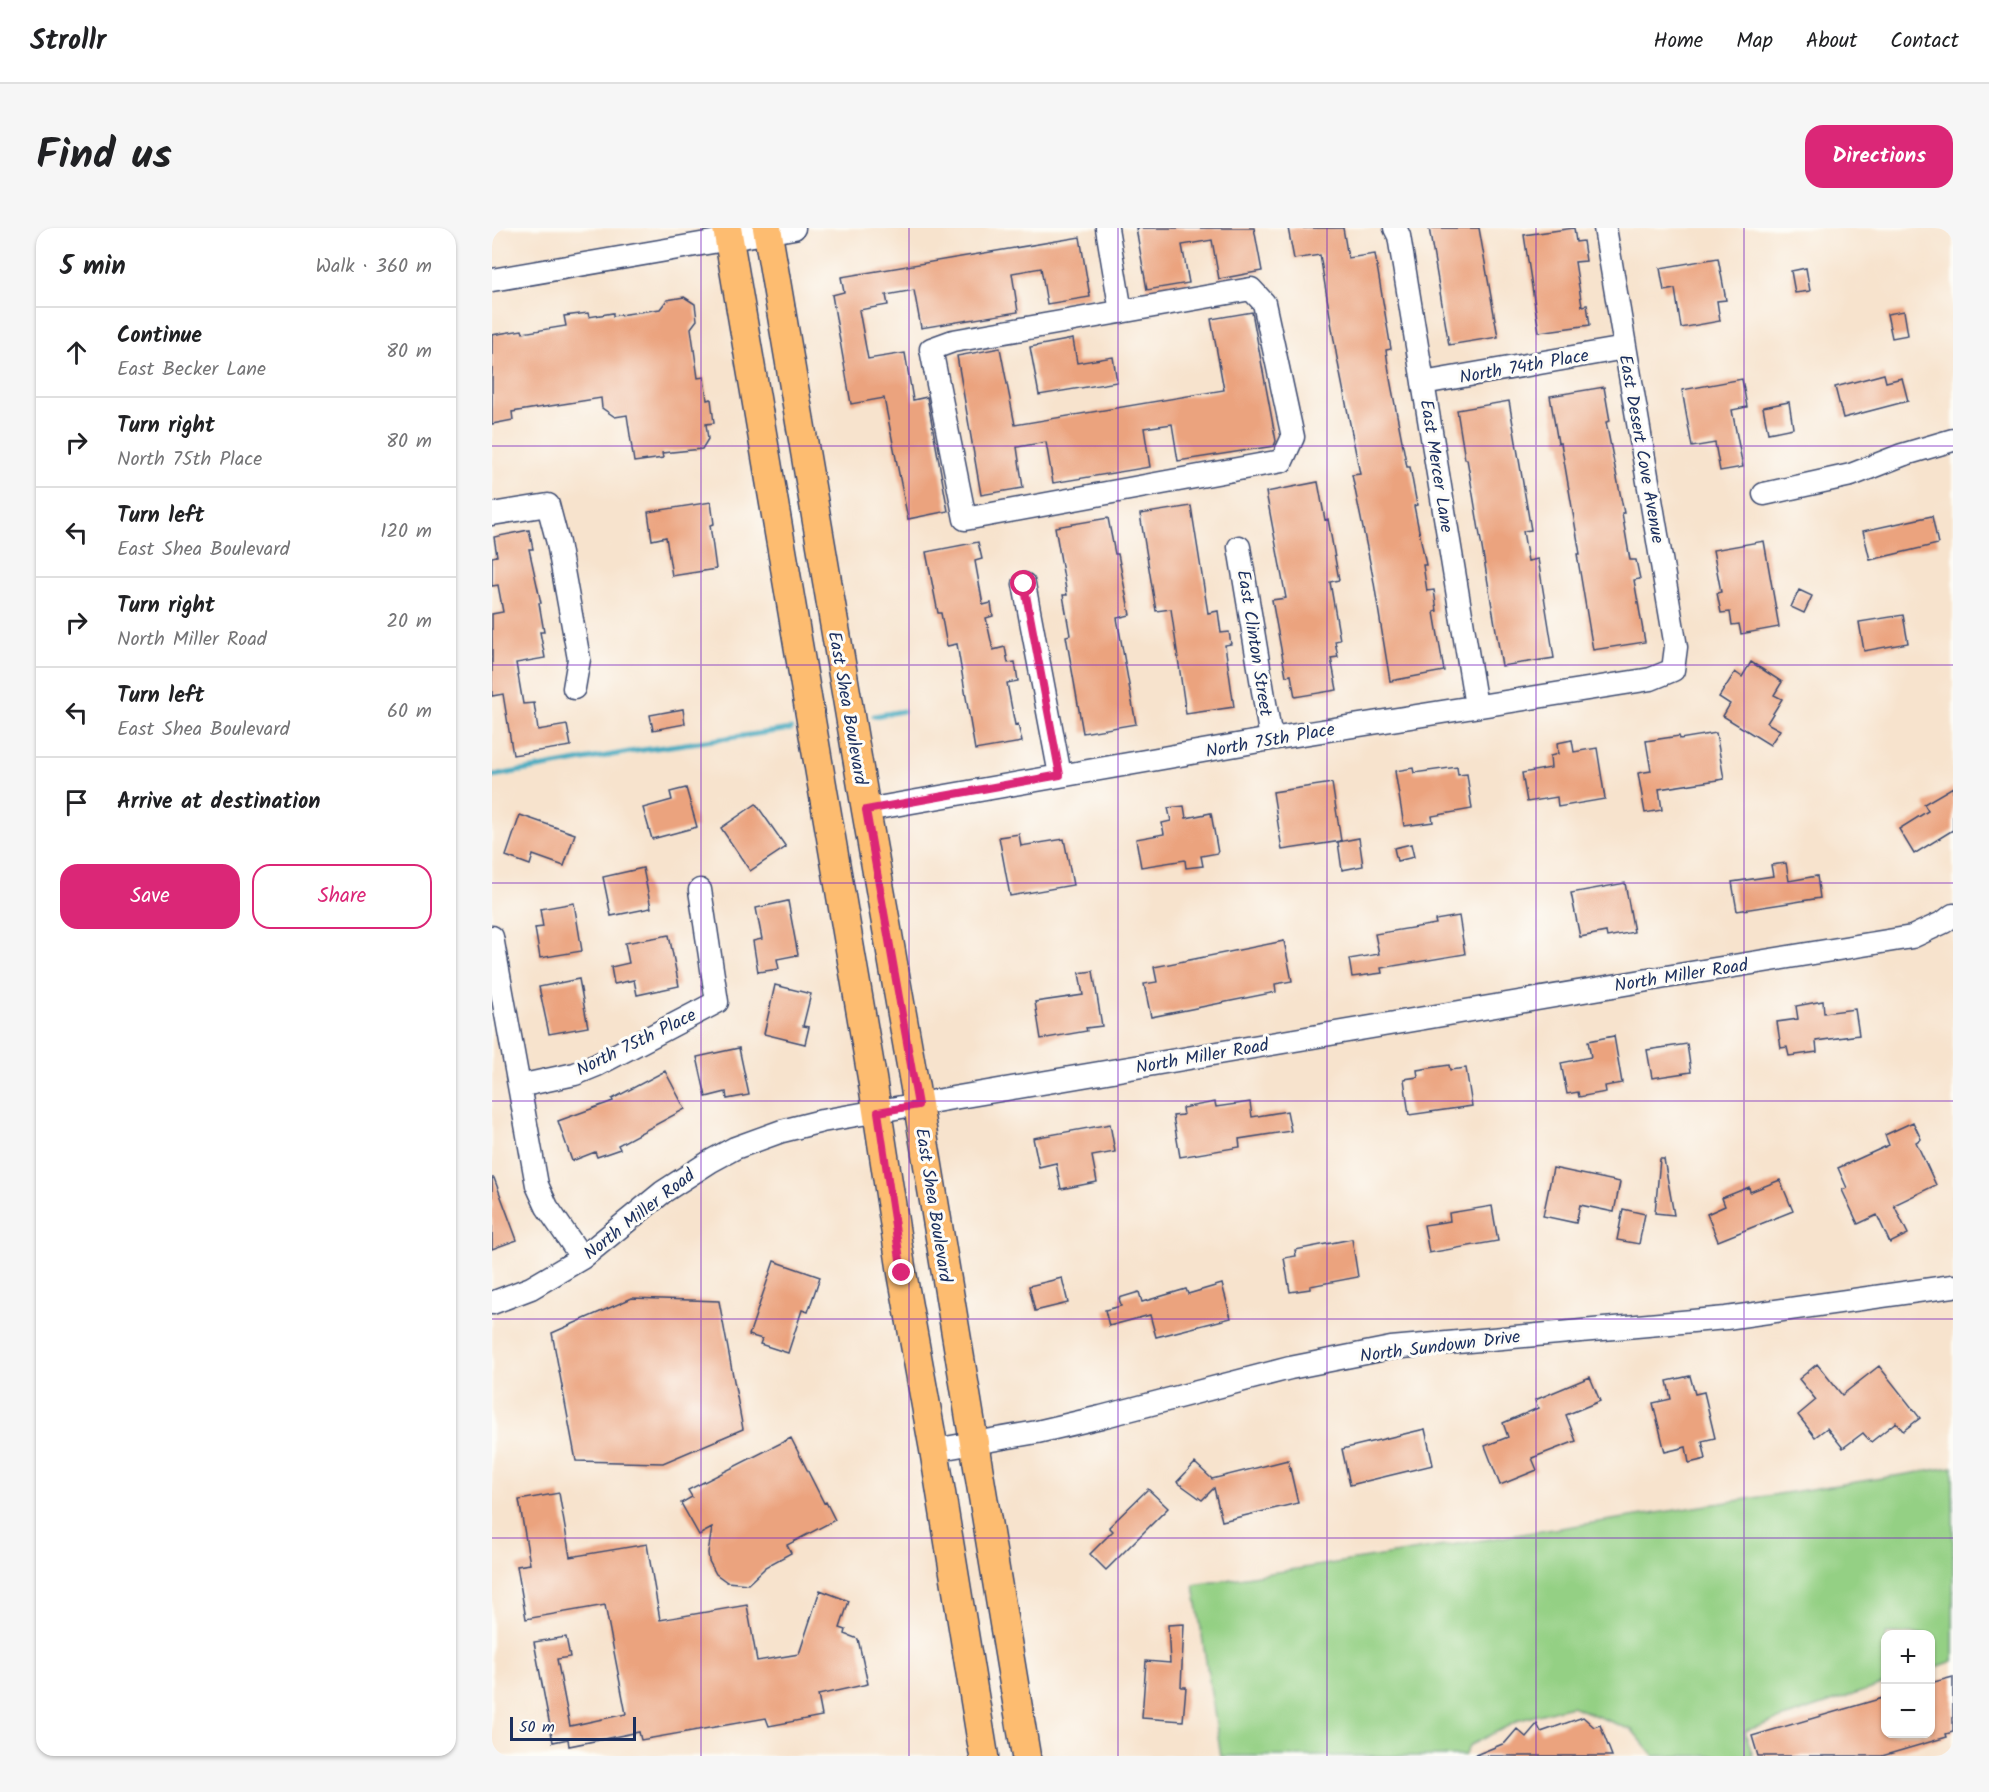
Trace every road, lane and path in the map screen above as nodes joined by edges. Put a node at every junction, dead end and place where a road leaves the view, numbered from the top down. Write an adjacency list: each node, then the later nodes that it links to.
1 (1107, 228): 7 (street)
2 (1395, 228): 9 (street, East Mercer Lane)
3 (1605, 228): 8 (street, East Desert Cove Avenue)
4 (776, 230): 5 (street); 11 (main road, East Shea Boulevard)
5 (728, 234): 6 (street); 12 (main road)
6 (492, 280)
7 (1121, 312): 7 (street)
8 (1625, 348): 9 (street, North 74th Place); 17 (street, East Desert Cove Avenue)
9 (1423, 383): 19 (street, East Mercer Lane)
10 (1953, 440): 13 (street)
11 (810, 483): 12 (main road); 22 (main road, East Shea Boulevard)
12 (772, 489): 28 (main road)
13 (1764, 494)
14 (492, 514): 18 (street)
15 (1239, 546): 20 (street, East Clinton Street)
16 (1024, 584): 21 (street)
17 (1674, 670): 19 (street, North 75th Place)
18 (574, 688)
19 (1476, 706): 20 (street, North 75th Place)
20 (1271, 739): 21 (street, North 75th Place)
21 (1060, 775): 22 (street, North 75th Place)
22 (866, 810): 27 (main road, East Shea Boulevard)
23 (700, 890): 26 (street, North 75th Place)
24 (1953, 915): 27 (street, North Miller Road)
25 (492, 937): 26 (street)
26 (519, 1086): 29 (street)
27 (918, 1105): 28 (street, North Miller Road); 32 (main road, East Shea Boulevard)
28 (878, 1112): 29 (street, North Miller Road); 33 (main road)
29 (582, 1258): 31 (street, North Miller Road)
30 (1953, 1286): 32 (street, North Sundown Drive)
31 (492, 1303)
32 (973, 1443): 33 (street, North Sundown Drive); 35 (main road, East Shea Boulevard)
33 (934, 1450): 34 (main road)
34 (984, 1756)
35 (1026, 1756)

